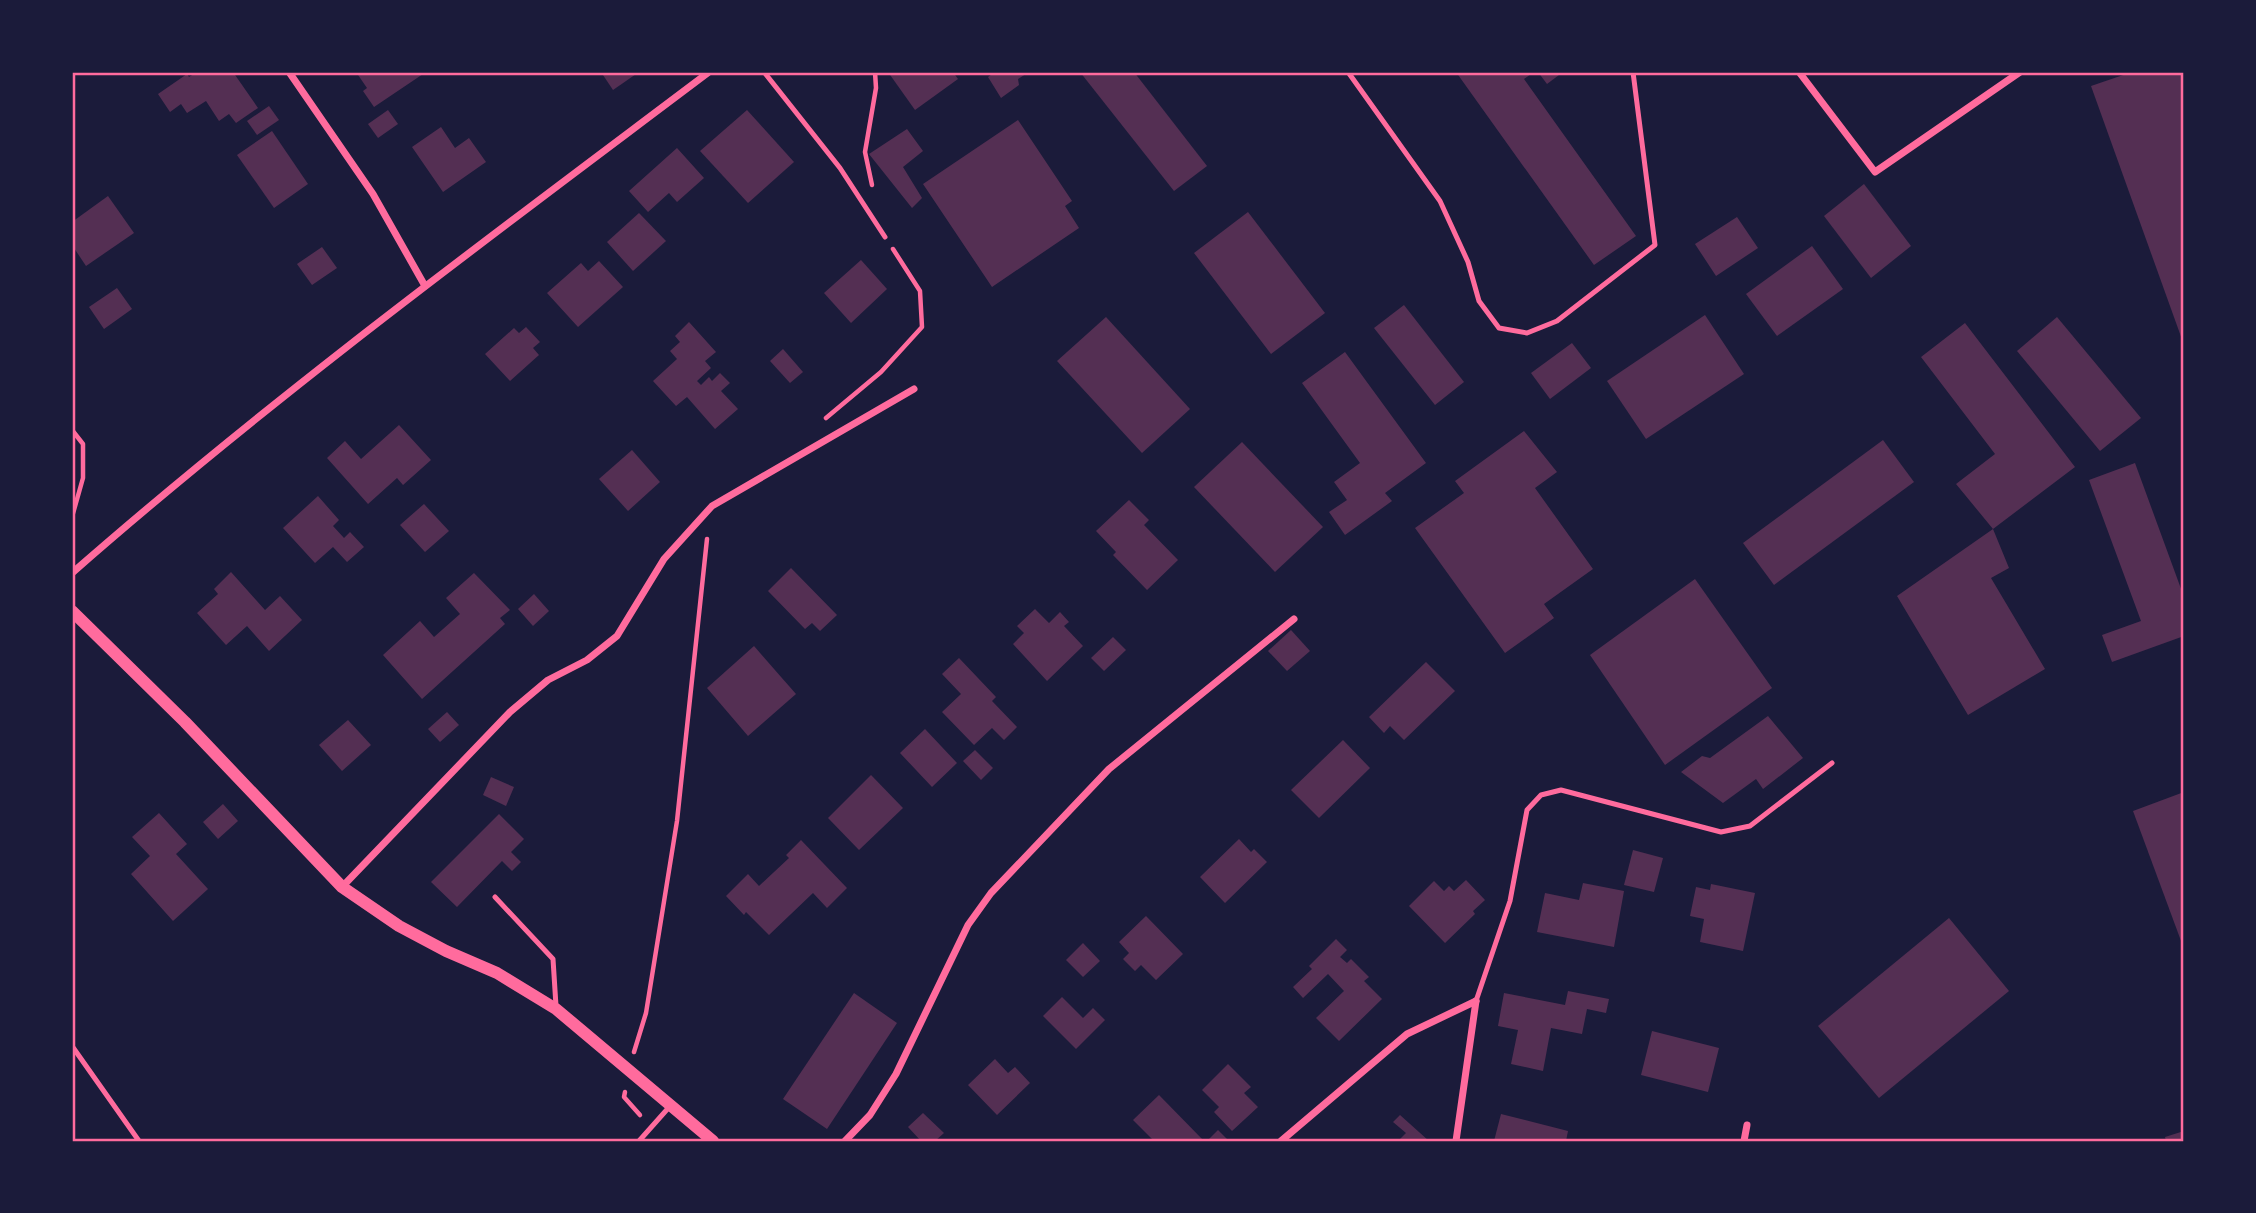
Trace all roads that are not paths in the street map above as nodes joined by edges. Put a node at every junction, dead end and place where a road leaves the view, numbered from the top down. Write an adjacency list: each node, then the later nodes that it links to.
1 (289, 72): 9 (street)
2 (709, 72): 9 (street)
3 (764, 72): 8 (lane)
4 (1348, 72): 5 (lane)
5 (1633, 72)
6 (1798, 72): 7 (street)
7 (2020, 72)
8 (885, 237)
9 (425, 286): 11 (street)
10 (914, 389): 15 (street)
11 (72, 573)
12 (72, 611): 15 (street)
13 (1294, 619): 25 (street)
14 (1832, 764): 17 (lane)
15 (342, 887): 18 (street)
16 (495, 897): 18 (lane)
17 (1476, 1001): 26 (street); 27 (street)
18 (556, 1009): 20 (street)
19 (72, 1046): 22 (lane)
20 (671, 1105): 23 (lane); 24 (street)
21 (1747, 1125): 28 (street)
22 (139, 1141)
23 (639, 1141)
24 (713, 1141)
25 (845, 1141)
26 (1281, 1141)
27 (1455, 1141)
28 (1744, 1141)

